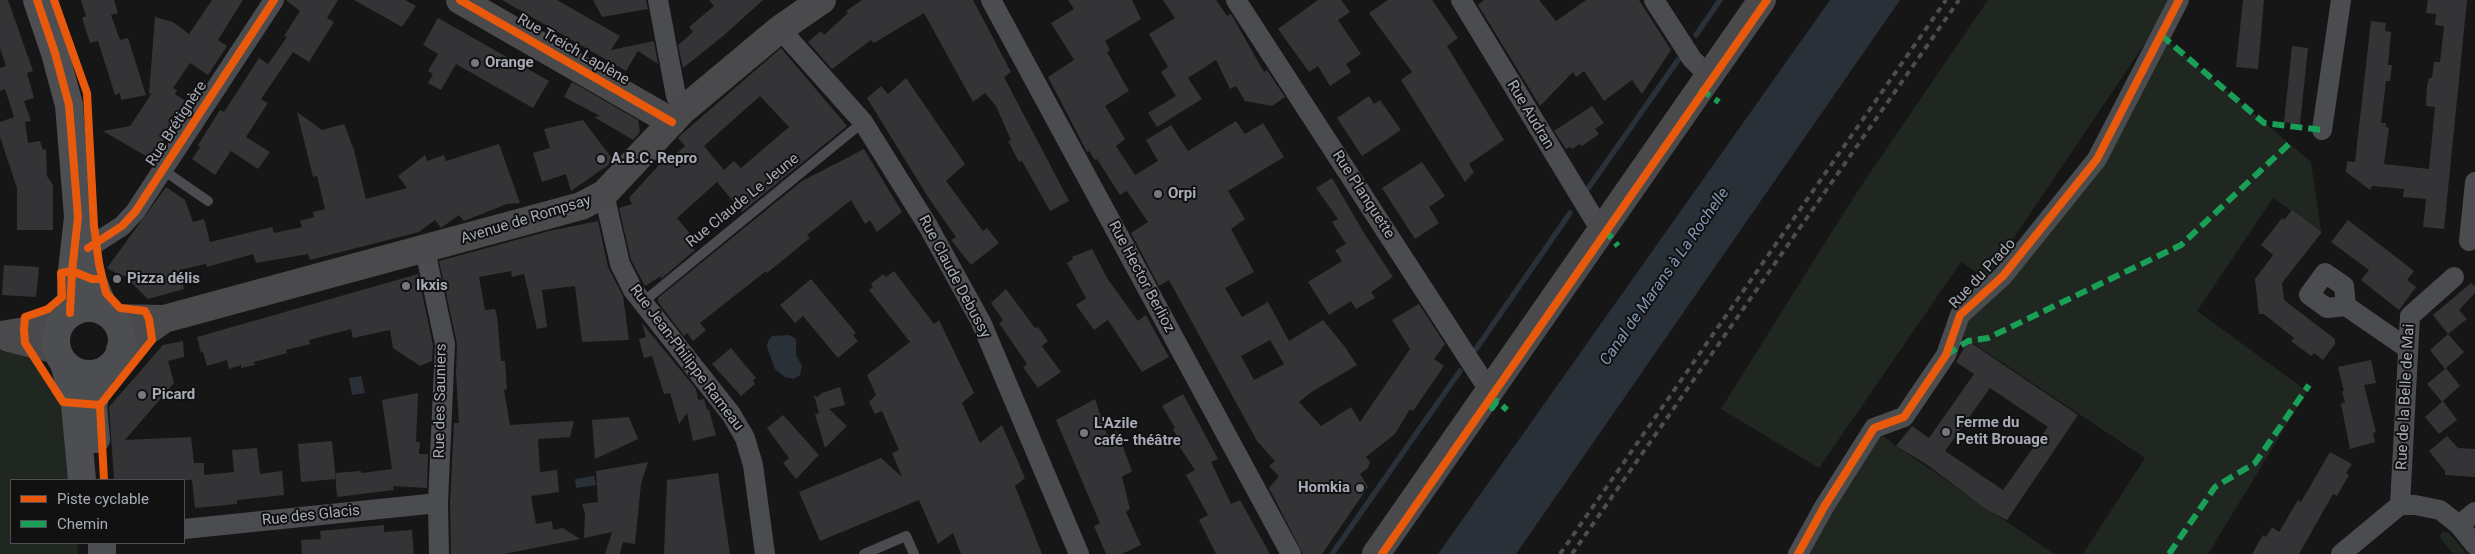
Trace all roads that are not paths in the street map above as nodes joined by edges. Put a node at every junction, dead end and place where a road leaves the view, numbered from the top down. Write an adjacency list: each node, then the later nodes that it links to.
1 (37, 0): 22 (main road)
2 (274, 0): 18 (street, Rue Brétignère)
3 (460, 0): 15 (street, Rue Treich Laplène)
4 (658, 0): 15 (street)
5 (822, 0): 13 (street, Avenue de Rompsay)
6 (991, 0): 52 (street, Rue Hector Berlioz)
7 (1236, 0): 38 (street, Rue Planquette)
8 (1460, 0): 23 (street, Rue Audran)
9 (1654, 0): 14 (street)
10 (1762, 0): 14 (street)
11 (2179, 0): 54 (street, Rue du Prado)
12 (2341, 0): 17 (street)
13 (780, 29): 15 (street, Avenue de Rompsay); 16 (street, Rue Claude Debussy)
14 (1709, 76): 23 (street)
15 (678, 116): 20 (street, Avenue de Rompsay)
16 (863, 122): 28 (lane, Rue Claude Le Jeune); 51 (street, Rue Claude Debussy)
17 (2322, 130)
18 (163, 170): 21 (lane); 25 (street, Rue Brétignère)
19 (2475, 182): 24 (street)
20 (604, 194): 26 (street, Avenue de Rompsay); 28 (street, Rue Jean-Philippe Rameau)
21 (208, 201)
22 (78, 217): 25 (main road); 31 (main road)
23 (1602, 228): 38 (street)
24 (2469, 241)
25 (88, 248): 30 (main road)
26 (425, 250): 32 (street, Avenue de Rompsay); 41 (street, Rue des Sauniers)
27 (2454, 277): 34 (street, Rue de la Belle de Mai)
28 (643, 302): 48 (street, Rue Jean-Philippe Rameau)
29 (2346, 306): 34 (street)
30 (109, 315): 31 (main road); 32 (street, Avenue de Rompsay); 35 (main road)
31 (66, 317): 33 (street); 36 (main road)
32 (164, 320): 35 (street, Avenue de Rompsay)
33 (0, 335): 36 (street)
34 (2407, 348): 42 (street, Rue de la Belle de Mai)
35 (120, 350): 37 (main road)
36 (60, 356): 37 (main road); 39 (main road)
37 (101, 372): 40 (main road)
38 (1491, 389): 53 (street)
39 (82, 479)
40 (99, 479)
41 (438, 503): 45 (street, Rue des Glacis); 47 (street, Rue des Sauniers)
42 (2400, 506): 44 (street); 55 (street)
43 (2475, 512): 44 (street)
44 (2459, 525): 46 (street)
45 (185, 529)
46 (2475, 545)
47 (439, 554)
48 (765, 554)
49 (864, 554): 50 (lane)
50 (914, 554)
51 (1079, 554)
52 (1291, 554)
53 (1376, 554)
54 (1798, 554)
55 (2342, 554)

